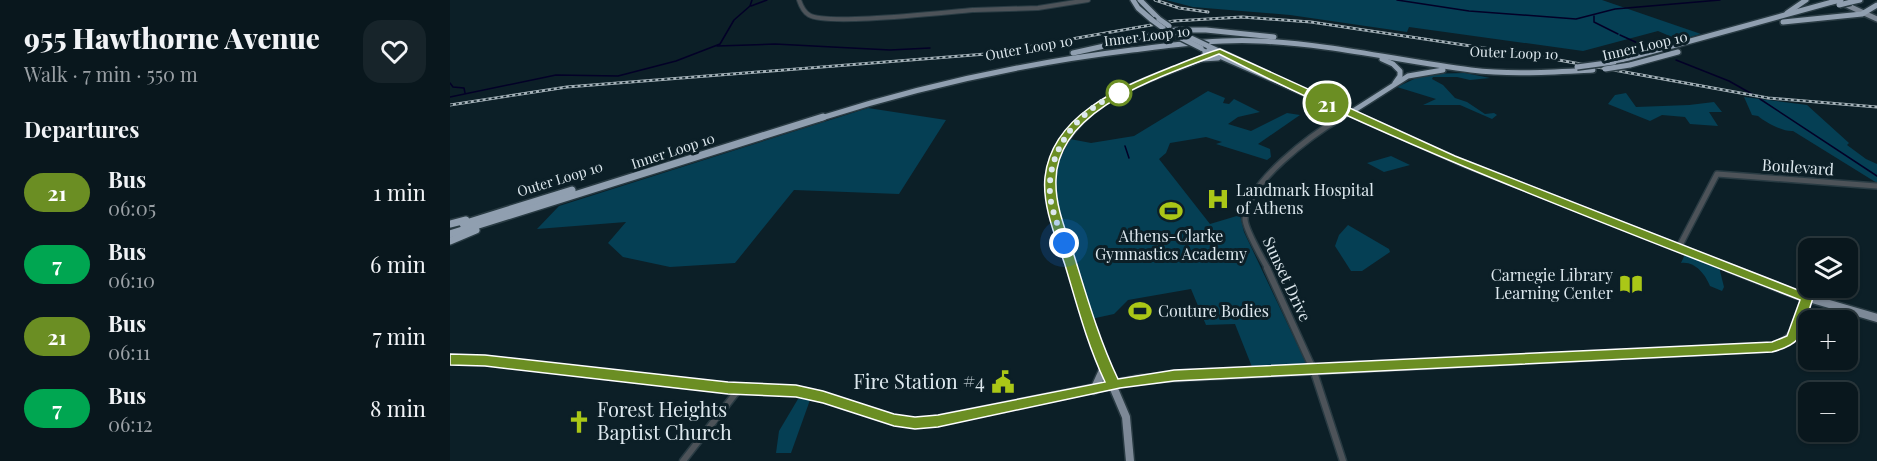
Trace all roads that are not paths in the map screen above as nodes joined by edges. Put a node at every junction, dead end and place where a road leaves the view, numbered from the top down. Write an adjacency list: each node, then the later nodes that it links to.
1 (799, 0): 10 (street)
2 (1088, 0): 11 (street)
3 (1133, 0): 13 (highway)
4 (1140, 0): 13 (highway)
5 (1806, 0): 15 (highway)
6 (1860, 0): 8 (highway, Inner Loop 10, bridge)
7 (1833, 1): 8 (highway, Outer Loop 10, bridge); 12 (main road); 15 (highway, Outer Loop 10)
8 (1840, 3): 16 (highway, Inner Loop 10)
9 (1877, 4): 12 (highway)
10 (973, 9): 11 (street)
11 (984, 9)
12 (1864, 13): 14 (main road); 16 (highway)
13 (1156, 19): 17 (highway, bridge)
14 (1877, 20)
15 (1767, 21): 18 (highway, Outer Loop 10, bridge)
16 (1783, 22): 24 (highway, Inner Loop 10, bridge)
17 (1171, 31): 18 (highway); 20 (highway, bridge); 21 (highway, bridge); 22 (highway)
18 (1294, 39): 22 (highway, Outer Loop 10)
19 (1271, 41): 24 (highway, Inner Loop 10); 26 (highway); 31 (highway, Inner Loop 10)
20 (1203, 49): 21 (highway); 23 (highway)
21 (1216, 53): 23 (highway); 25 (highway); 25 (highway)
22 (1057, 56): 32 (highway, Outer Loop 10)
23 (1202, 58): 40 (main road)
24 (1597, 71): 26 (highway)
25 (1272, 78): 27 (highway)
26 (1395, 84): 28 (highway)
27 (1327, 103): 28 (highway); 29 (highway)
28 (1365, 104): 29 (highway)
29 (1350, 113): 35 (main road); 41 (street, Sunset Drive)
30 (1877, 186): 35 (street, Boulevard)
31 (521, 212): 33 (highway, Inner Loop 10); 34 (highway)
32 (450, 226)
33 (450, 234)
34 (450, 241)
35 (1679, 247): 36 (main road)
36 (1798, 294)
37 (1807, 298): 38 (main road); 41 (main road)
38 (1877, 318)
39 (450, 360): 43 (main road)
40 (1105, 366): 42 (main road); 44 (main road)
41 (1313, 369): 42 (main road); 47 (street, Sunset Drive)
42 (1114, 386): 44 (main road); 46 (main road)
43 (739, 389): 44 (main road); 45 (street)
44 (1094, 390)
45 (683, 461)
46 (1130, 461)
47 (1343, 461)

